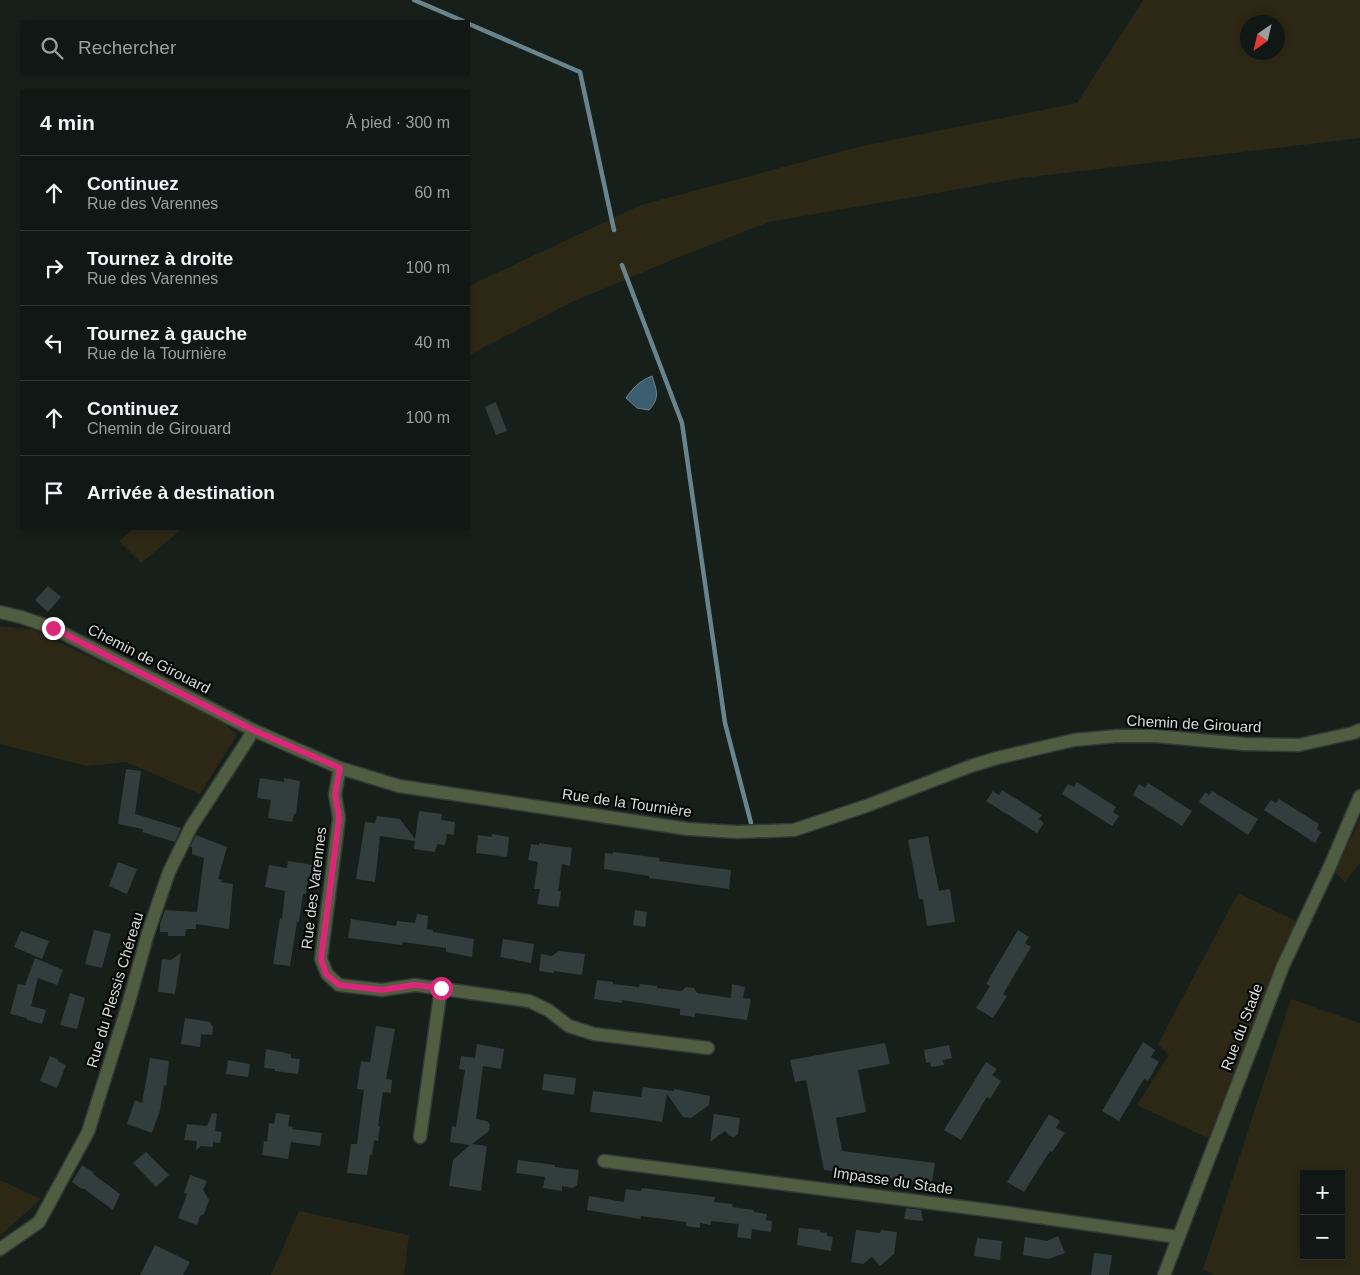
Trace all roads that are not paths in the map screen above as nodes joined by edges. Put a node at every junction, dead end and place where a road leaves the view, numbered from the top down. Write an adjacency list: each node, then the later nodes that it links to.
1 (0, 612): 2 (street, Chemin de Girouard)
2 (253, 730): 5 (street, Rue de la Tournière); 12 (street, Rue du Plessis Chéreau)
3 (1360, 730): 4 (street, Chemin de Girouard)
4 (997, 758): 5 (street, Rue de la Tournière)
5 (340, 768): 7 (street, Rue des Varennes)
6 (1360, 796): 11 (street, Rue du Stade)
7 (441, 988): 8 (street, Rue des Varennes); 9 (street)
8 (708, 1048)
9 (420, 1137)
10 (604, 1161): 11 (street, Impasse du Stade)
11 (1177, 1237): 13 (street, Rue du Stade)
12 (0, 1250)
13 (1164, 1275)

